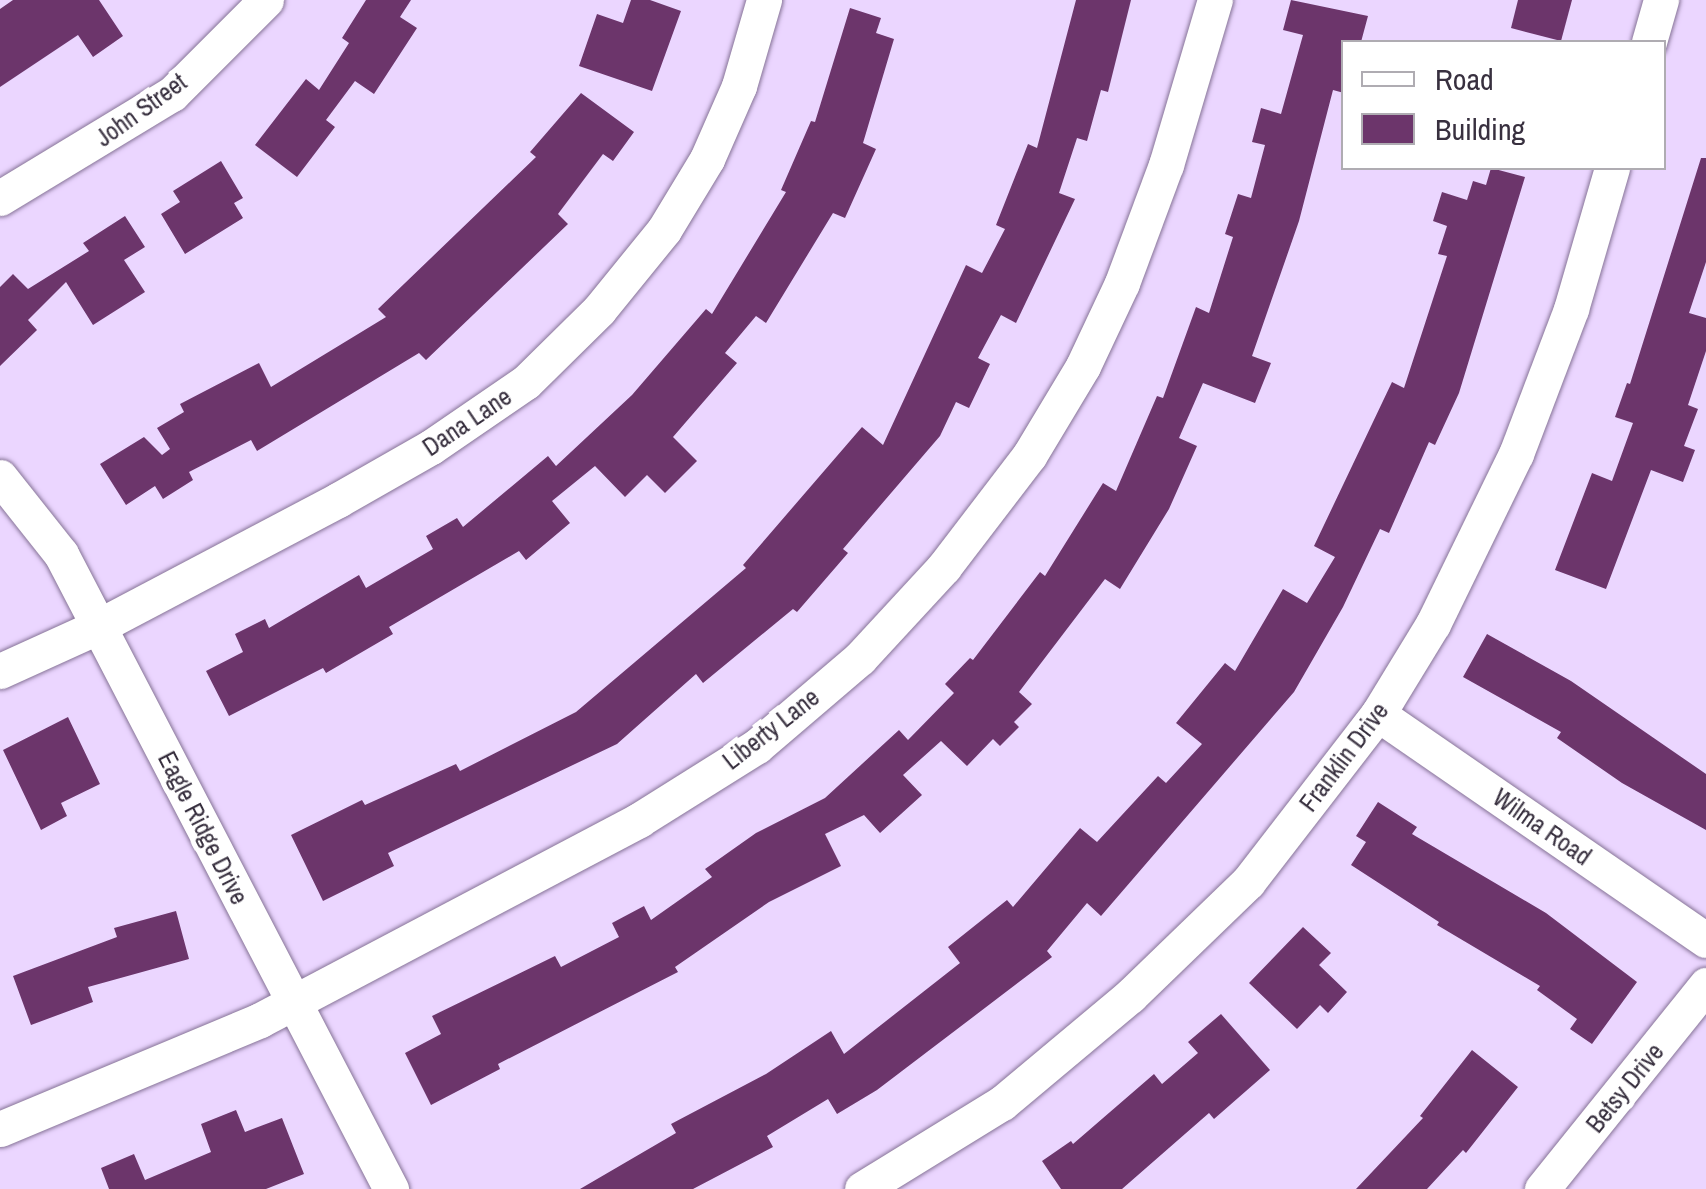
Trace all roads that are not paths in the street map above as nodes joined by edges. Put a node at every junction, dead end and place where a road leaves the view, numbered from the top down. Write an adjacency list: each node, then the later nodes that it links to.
1 (266, 0): 7 (street, John Street)
2 (764, 0): 9 (street, Dana Lane)
3 (1215, 0): 14 (street, Liberty Lane)
4 (1661, 0): 5 (street)
5 (1649, 40)
6 (1611, 170): 11 (street, Franklin Drive)
7 (0, 198)
8 (0, 477): 9 (street, Eagle Ridge Drive)
9 (100, 626): 10 (street, Dana Lane); 14 (street, Eagle Ridge Drive)
10 (0, 671)
11 (1378, 714): 12 (street, Wilma Road); 17 (street, Franklin Drive)
12 (1706, 940)
13 (1706, 985): 18 (street, Betsy Drive)
14 (292, 1004): 15 (street, Liberty Lane); 16 (street, Eagle Ridge Drive)
15 (0, 1130)
16 (391, 1189)
17 (862, 1189)
18 (1542, 1189)

